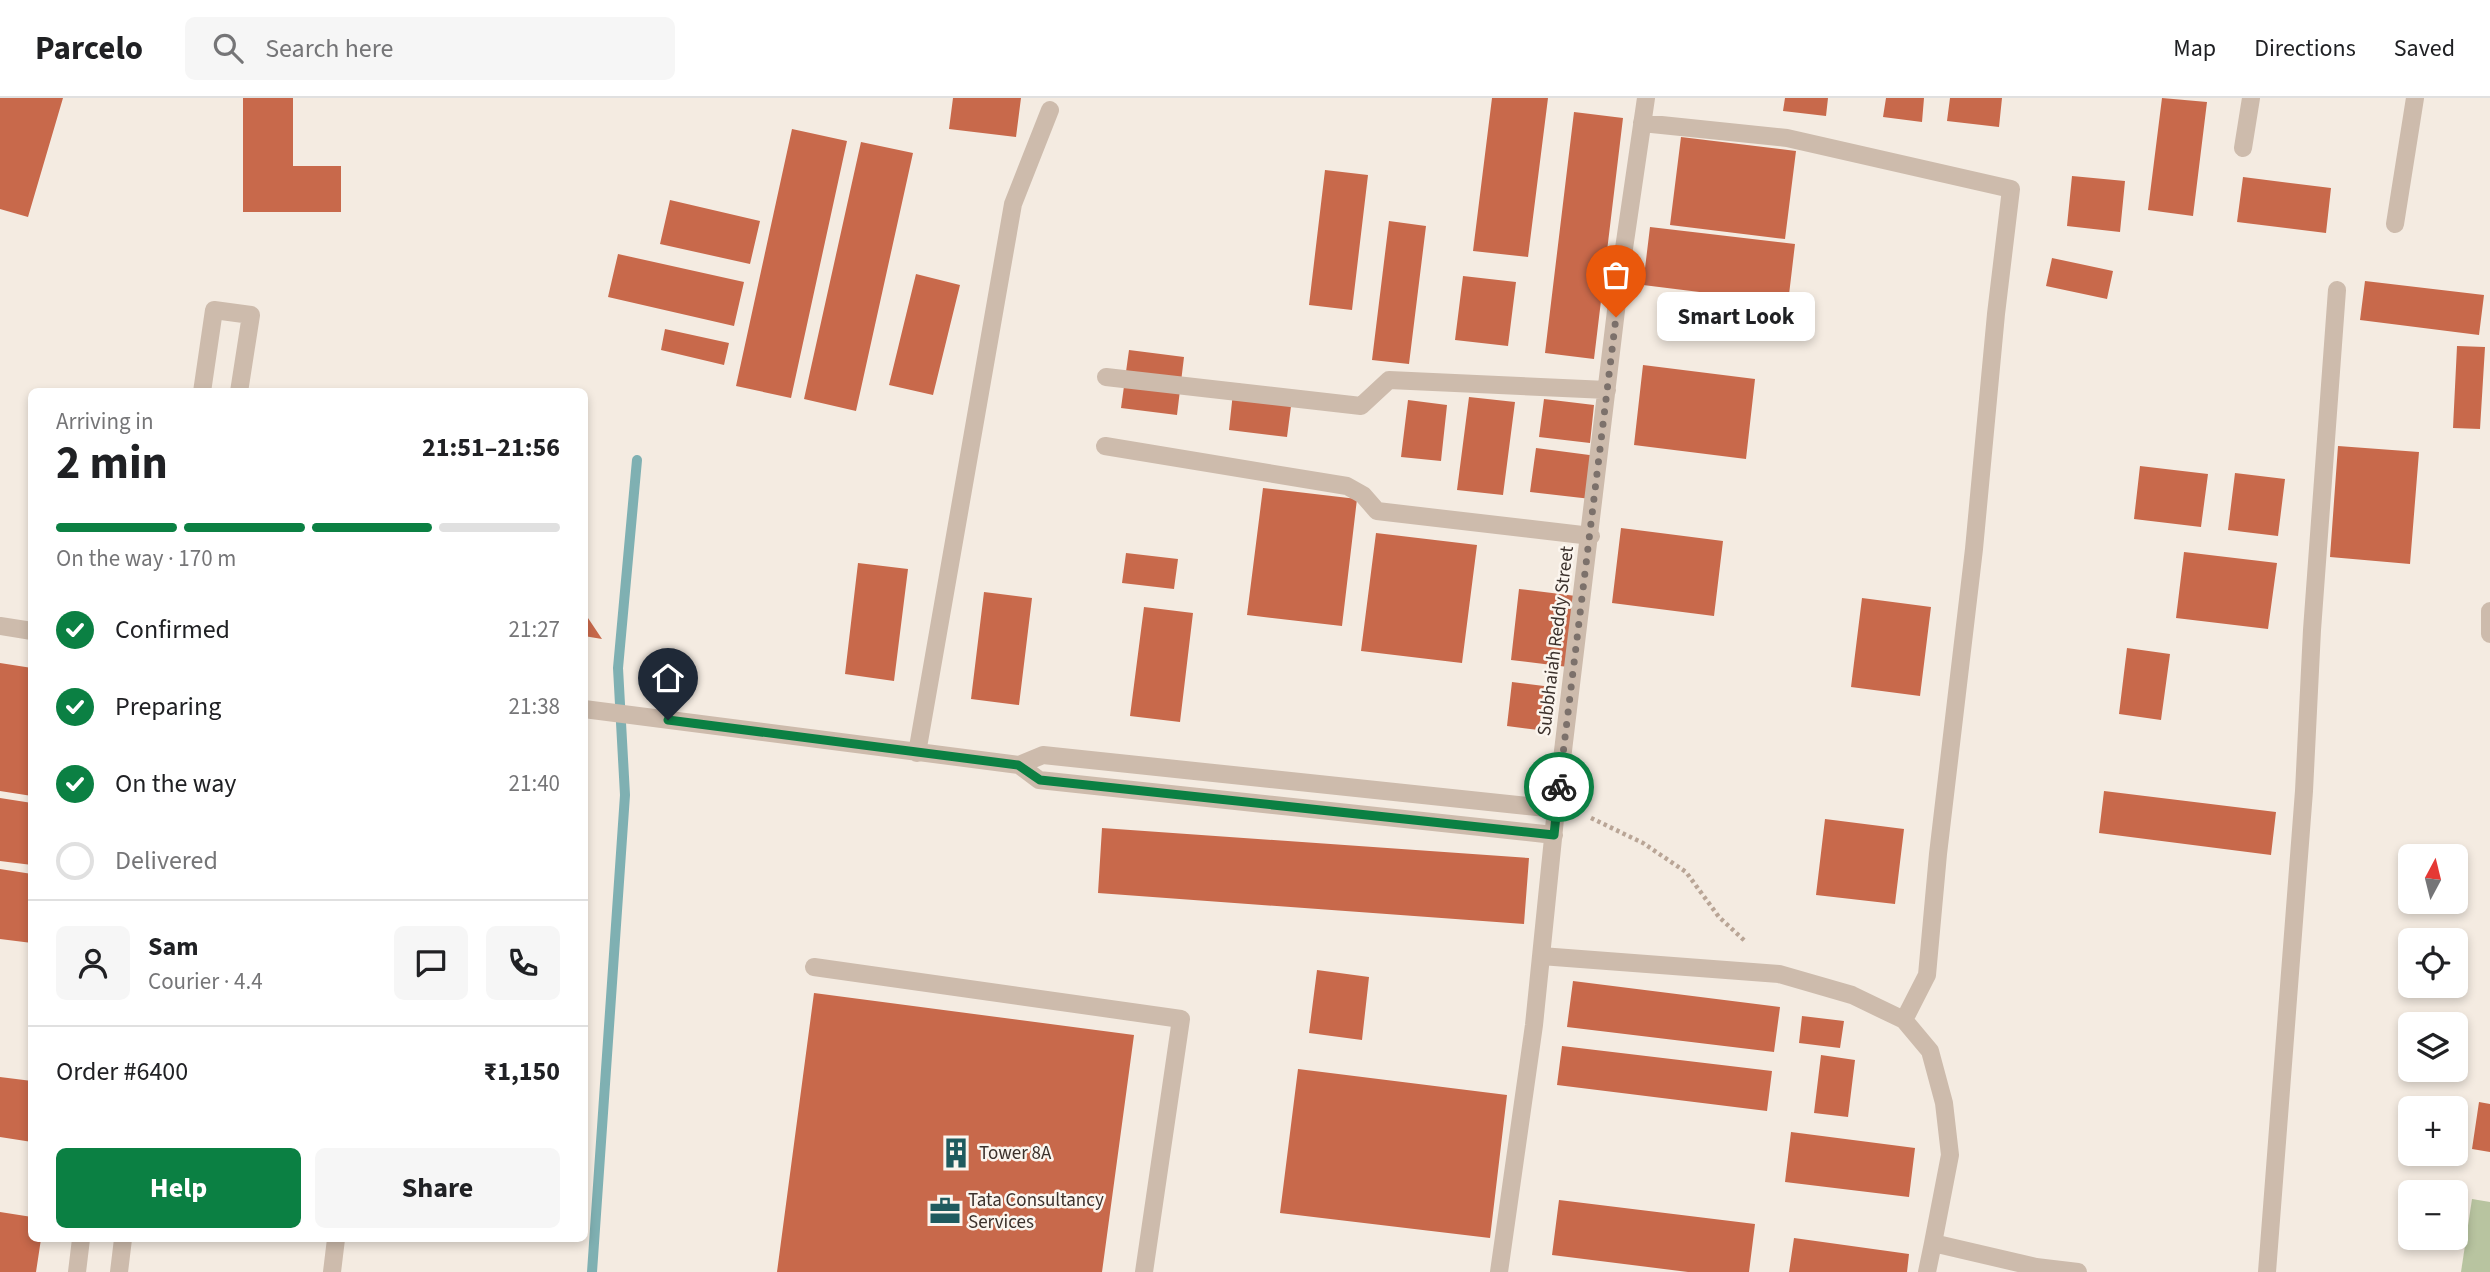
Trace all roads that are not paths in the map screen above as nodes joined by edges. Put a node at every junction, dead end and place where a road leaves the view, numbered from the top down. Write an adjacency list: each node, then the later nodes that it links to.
1 (1646, 98): 5 (street, Subbhaiah Reddy Street)
2 (2250, 98): 6 (street)
3 (2415, 98): 7 (street)
4 (1050, 110): 20 (street)
5 (1642, 123): 12 (street, Subbhaiah Reddy Street); 26 (street)
6 (2243, 148)
7 (2395, 224)
8 (2337, 290): 38 (street)
9 (1106, 377): 12 (street)
10 (203, 388): 11 (street)
11 (240, 388)
12 (1607, 390): 14 (street, Subbhaiah Reddy Street)
13 (1105, 446): 14 (street)
14 (1591, 536): 22 (street, Subbhaiah Reddy Street)
15 (2490, 611): 18 (street)
16 (0, 626): 17 (street)
17 (28, 630)
18 (2490, 634)
19 (588, 710): 20 (street)
20 (917, 753): 21 (street)
21 (1018, 765): 22 (street); 23 (street)
22 (1556, 809): 23 (street, Subbhaiah Reddy Street)
23 (1554, 835): 24 (street, Subbhaiah Reddy Street)
24 (1541, 957): 26 (street); 35 (street, Subbhaiah Reddy Street)
25 (814, 967): 34 (street)
26 (1904, 1020): 30 (street)
27 (81, 1242): 31 (street)
28 (123, 1242): 32 (street)
29 (336, 1242): 33 (street)
30 (1933, 1243): 36 (street); 37 (street)
31 (77, 1272)
32 (119, 1272)
33 (332, 1272)
34 (1144, 1272)
35 (1499, 1272)
36 (1927, 1272)
37 (2078, 1272)
38 (2267, 1272)

